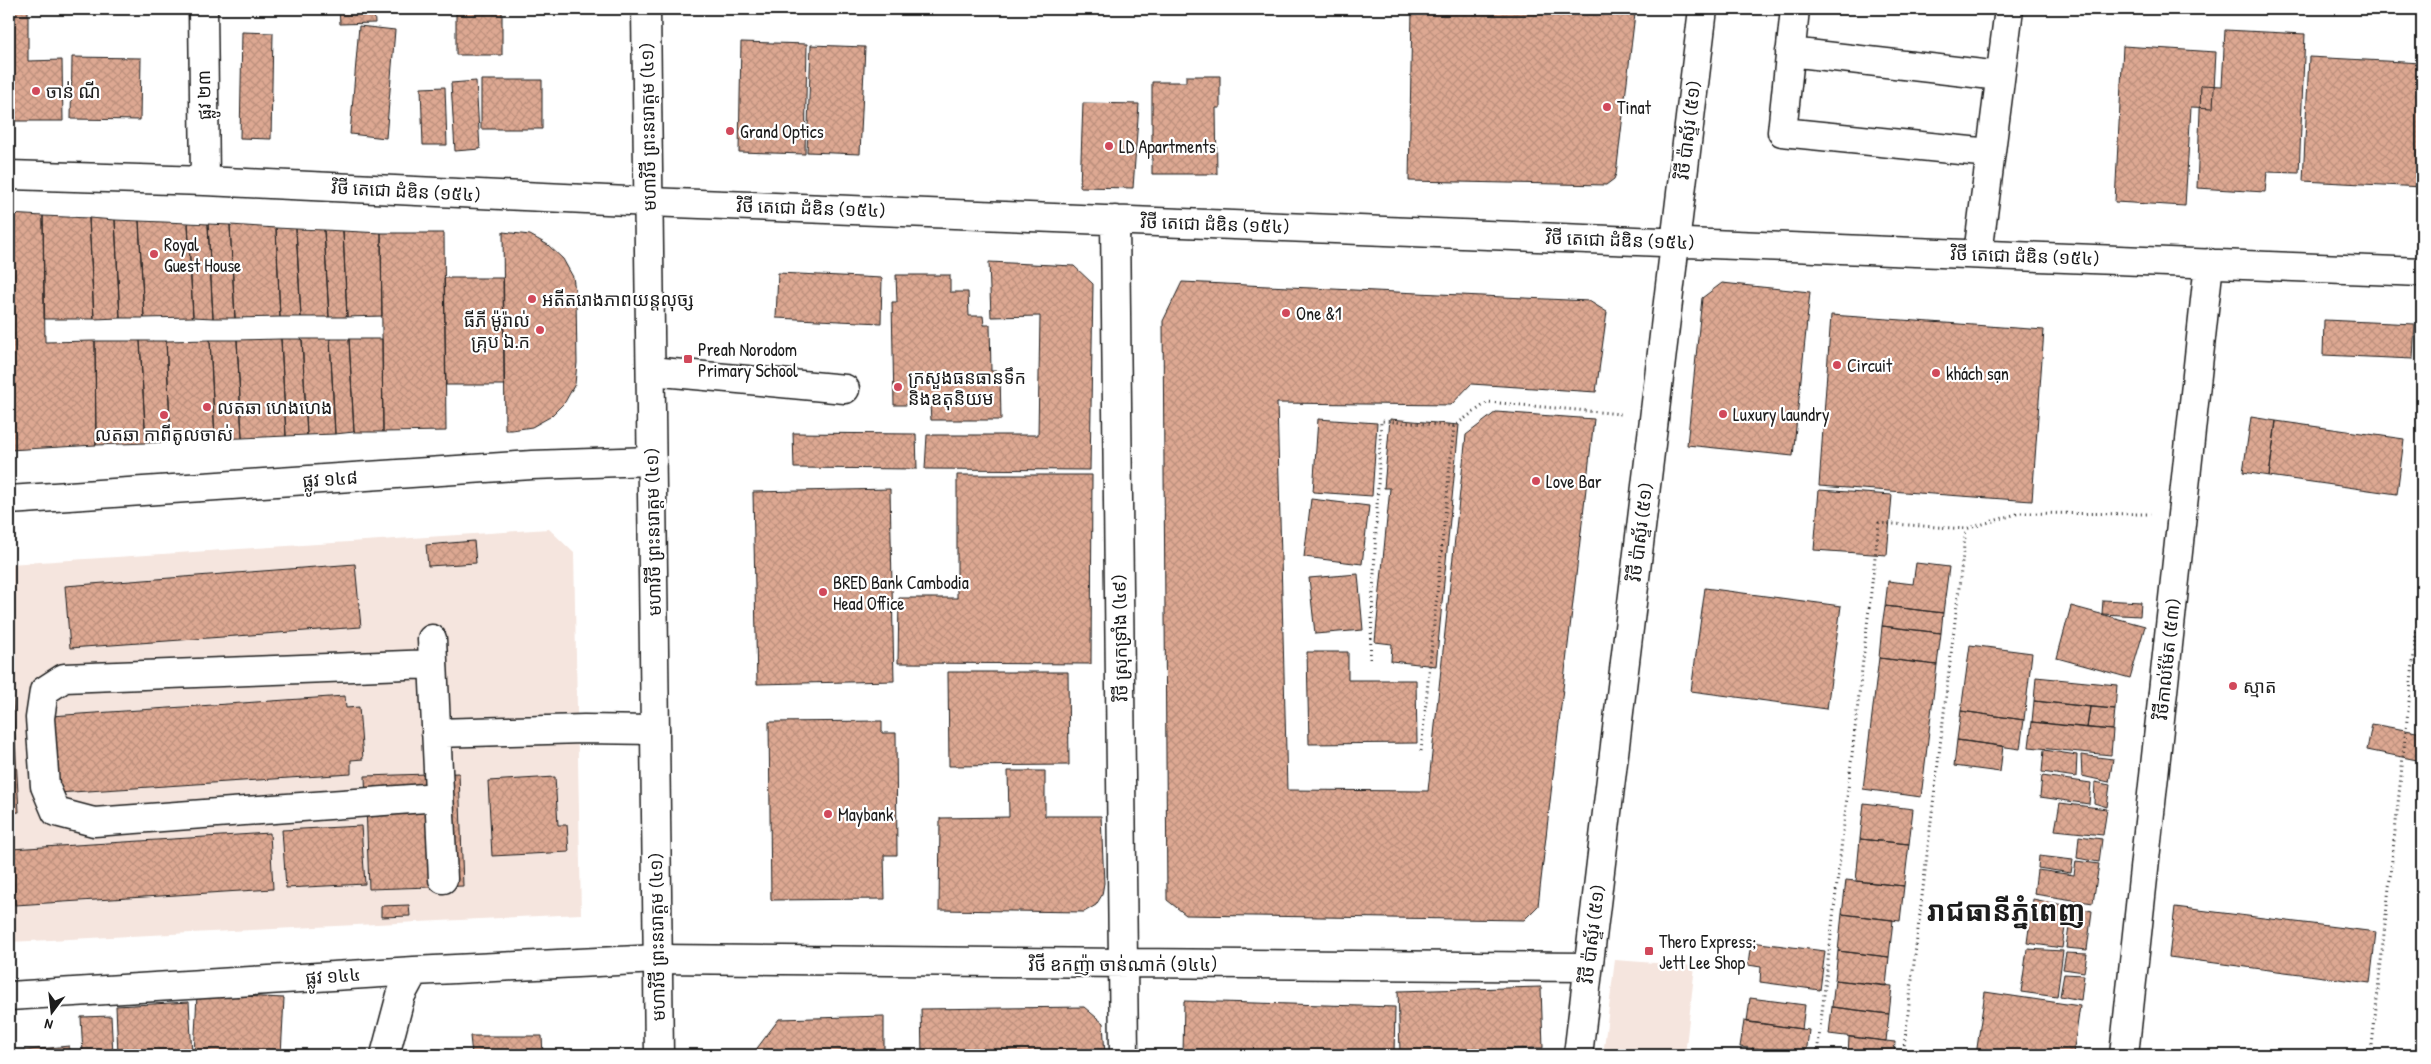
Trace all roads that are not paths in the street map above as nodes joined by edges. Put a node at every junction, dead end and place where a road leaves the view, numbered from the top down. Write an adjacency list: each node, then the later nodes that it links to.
1 (203, 9): 10 (street, ផ្លូវ ២៣)
2 (646, 9): 11 (street, មហាវិថី ព្រះនរោត្តម (៤១))
3 (1703, 9): 13 (street, វិថី ប៉ាស្ទ័រ (៥១))
4 (1795, 9): 6 (street)
5 (2009, 9): 7 (street)
6 (1790, 52): 7 (street); 8 (street)
7 (2000, 76): 8 (street)
8 (1990, 153): 14 (street)
9 (9, 175): 10 (street, វិថី តេជោ ដំឌិន (១៥៤))
10 (205, 181): 11 (street, វិថី តេជោ ដំឌិន (១៥៤))
11 (649, 202): 12 (street, វិថី តេជោ ដំឌិន (១៥៤)); 17 (street, មហាវិថី ព្រះនរោត្តម (៤១))
12 (1116, 220): 13 (street, វិថី តេជោ ដំឌិន (១៥៤)); 26 (street, វិថី ស្រុកទ្រាំង (៤៩))
13 (1675, 242): 14 (street, វិថី តេជោ ដំឌិន (១៥៤)); 27 (street, វិថី ប៉ាស្ទ័រ (៥១))
14 (1978, 254): 15 (street, វិថី តេជោ ដំឌិន (១៥៤))
15 (2209, 264): 16 (street, វិថី តេជោ ដំឌិន (១៥៤)); 34 (street, វិថីកាល់ម៉ែត (៥៣))
16 (2422, 272)
17 (651, 371): 18 (street); 19 (street, មហាវិថី ព្រះនរោត្តម (៤១))
18 (845, 389)
19 (652, 461): 20 (street, ផ្លូវ ១៤៨); 21 (street, មហាវិថី ព្រះនរោត្តម (៤១))
20 (9, 500)
21 (655, 730): 22 (street); 25 (street, មហាវិថី ព្រះនរោត្តម (៤១))
22 (436, 733): 23 (street); 23 (street)
23 (439, 797): 24 (street)
24 (442, 879)
25 (658, 959): 26 (street, វិថី ឧកញ៉ា ចាន់ណាក់ (១៤៤)); 28 (street, ផ្លូវ ១៤៤); 31 (street, មហាវិថី ព្រះនរោត្តម (៤១))
26 (1123, 964): 27 (street, វិថី ឧកញ៉ា ចាន់ណាក់ (១៤៤)); 32 (street, វិថី ស្រុកទ្រាំង (៤៩))
27 (1588, 967): 33 (street, វិថី ប៉ាស្ទ័រ (៥១))
28 (414, 971): 29 (street, ផ្លូវ ១៤៤); 30 (street)
29 (9, 996)
30 (385, 1055)
31 (659, 1055)
32 (1124, 1055)
33 (1578, 1055)
34 (2124, 1055)

